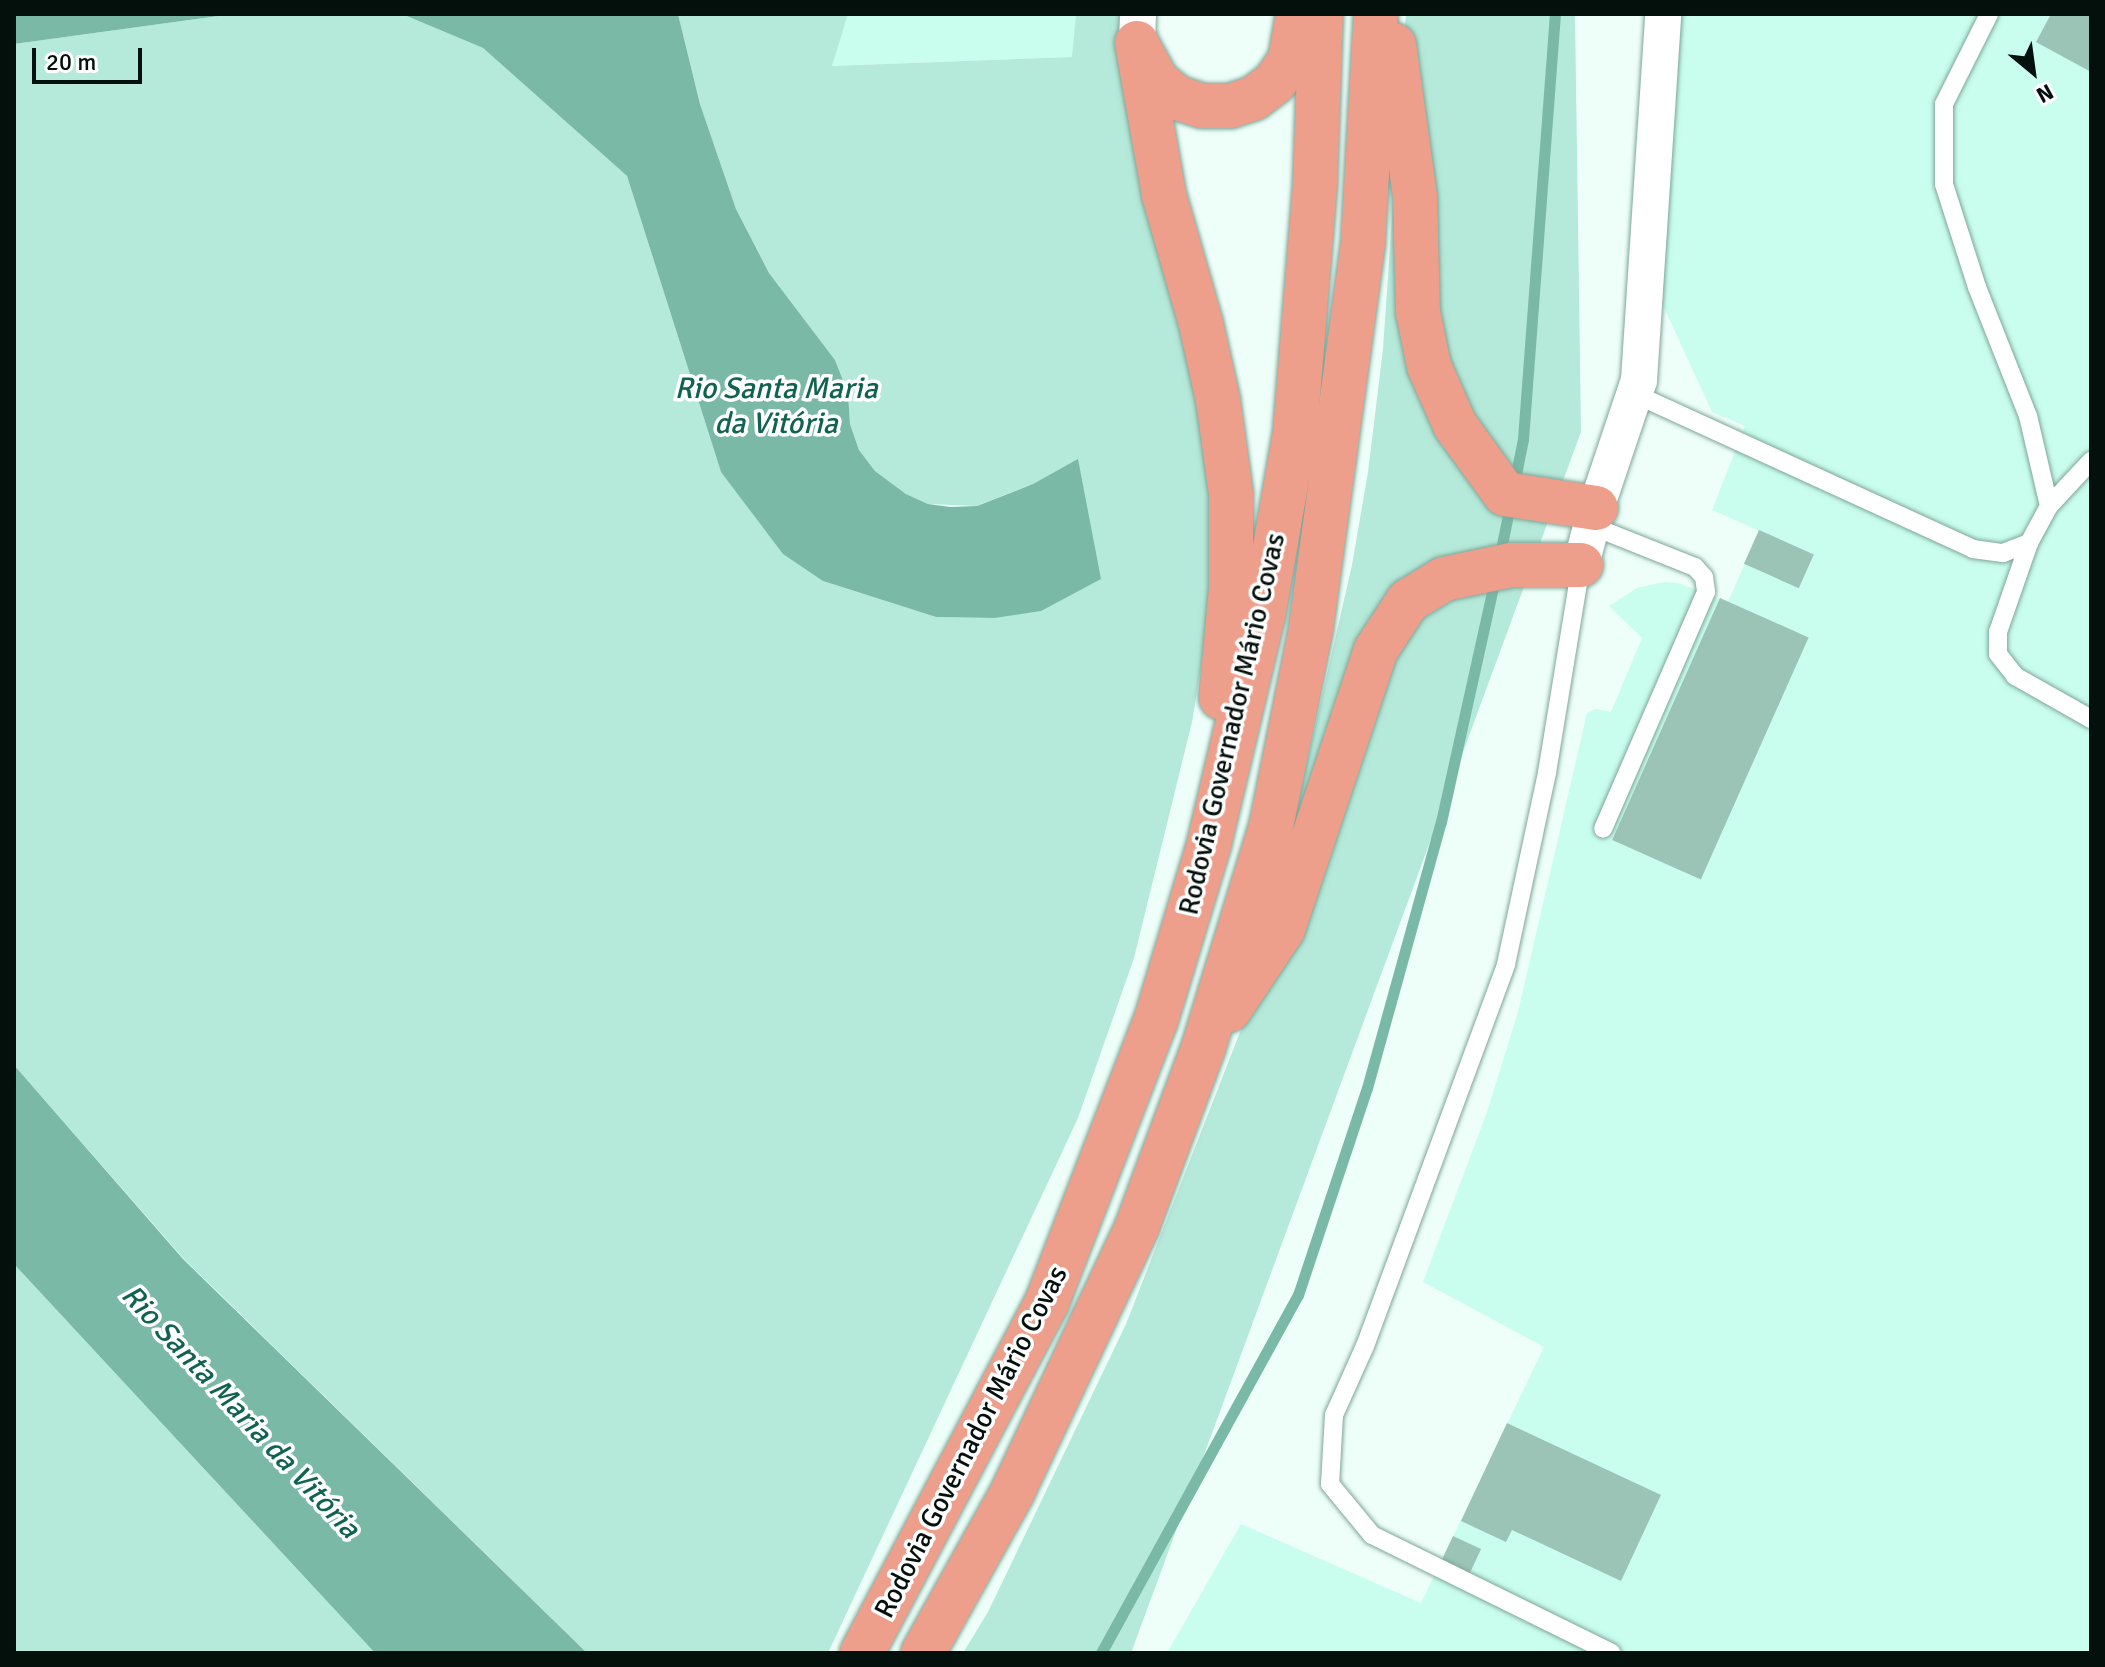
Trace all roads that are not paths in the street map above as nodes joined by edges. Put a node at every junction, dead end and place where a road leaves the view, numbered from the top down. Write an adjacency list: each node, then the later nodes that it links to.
1 (1298, 14): 7 (highway)
2 (1321, 14): 15 (highway, Rodovia Governador Mário Covas)
3 (1376, 14): 16 (highway, Rodovia Governador Mário Covas)
4 (1389, 14): 11 (highway)
5 (1663, 14): 8 (street)
6 (1989, 14): 10 (lane)
7 (1138, 28): 15 (highway)
8 (1635, 394): 11 (street); 12 (lane)
9 (2091, 461): 10 (lane)
10 (2049, 506): 12 (lane)
11 (1590, 533): 14 (lane); 16 (highway); 19 (lane)
12 (2029, 543): 13 (lane)
13 (2091, 719)
14 (1603, 829)
15 (1209, 844): 17 (highway, Rodovia Governador Mário Covas)
16 (1203, 1049): 18 (highway, Rodovia Governador Mário Covas)
17 (866, 1645)
18 (923, 1653)
19 (1612, 1653)

